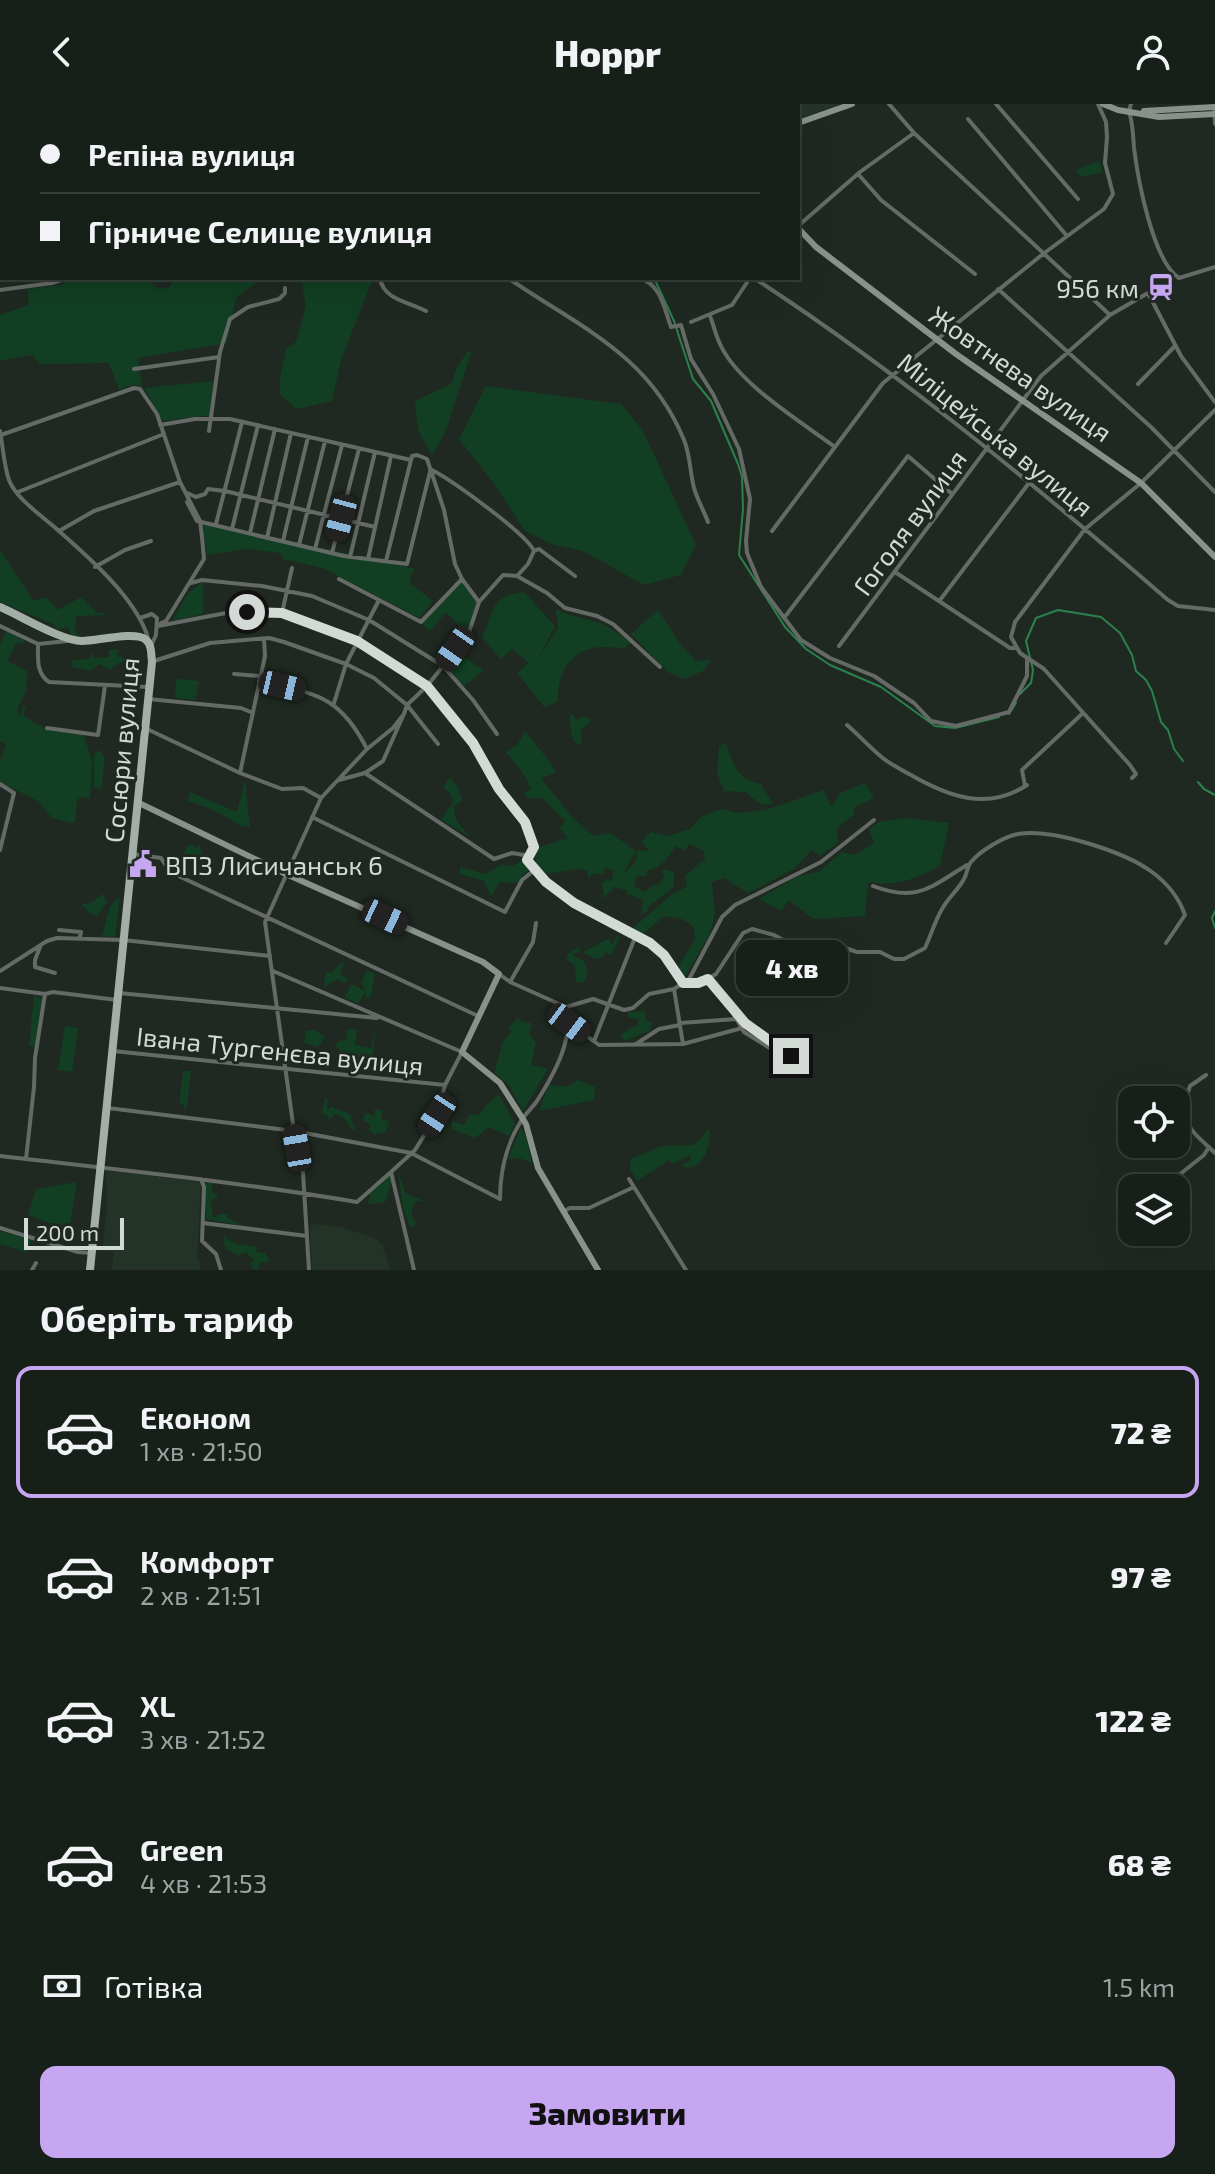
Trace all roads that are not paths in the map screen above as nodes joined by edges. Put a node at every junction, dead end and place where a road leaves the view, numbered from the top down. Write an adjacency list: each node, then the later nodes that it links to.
1 (852, 104): 10 (main road)
2 (889, 104): 12 (street)
3 (996, 104): 14 (street)
4 (1100, 104): 6 (main road); 17 (street)
5 (1214, 106): 7 (main road); 8 (street)
6 (1130, 107): 7 (main road); 19 (street)
7 (1141, 112): 8 (main road)
8 (1214, 114): 11 (street)
9 (968, 119): 17 (street)
10 (800, 122)
11 (1215, 124)
12 (914, 133): 13 (street); 18 (street)
13 (858, 174): 15 (street); 20 (street)
14 (1078, 199)
15 (800, 225)
16 (800, 229): 34 (main road, Жовтнева вулиця)
17 (1067, 236): 18 (street)
18 (1043, 254): 28 (street); 31 (street)
19 (1215, 267)
20 (975, 274)
21 (61, 280): 29 (street)
22 (381, 280): 30 (street)
23 (511, 280): 80 (street)
24 (647, 280): 116 (street)
25 (751, 280): 32 (street)
26 (755, 280): 39 (street, Міліцейська вулиця)
27 (285, 288): 37 (street)
28 (998, 289): 34 (street); 36 (street)
29 (0, 290)
30 (426, 311)
31 (1110, 315): 35 (street, Гоголя вулиця); 36 (street, Гоголя вулиця)
32 (710, 316): 33 (street); 56 (street)
33 (691, 322)
34 (938, 339): 39 (street); 41 (main road, Жовтнева вулиця)
35 (1176, 345): 40 (street); 42 (street)
36 (1066, 352): 41 (street, Гоголя вулиця); 59 (street)
37 (219, 357): 38 (street); 44 (street)
38 (134, 369)
39 (893, 374): 56 (street); 57 (street, Міліцейська вулиця)
40 (1138, 384)
41 (1023, 400): 57 (street, Гоголя вулиця); 66 (main road, Жовтнева вулиця)
42 (1215, 402)
43 (1215, 410): 59 (street)
44 (212, 418): 45 (street); 46 (street); 49 (street)
45 (242, 422): 47 (street); 67 (street)
46 (160, 425): 50 (street); 52 (street)
47 (258, 425): 48 (street); 72 (street)
48 (275, 429): 51 (street); 73 (street)
49 (209, 431)
50 (0, 433): 68 (street, Сосюри вулиця)
51 (291, 433): 53 (street); 74 (street)
52 (164, 434): 64 (street); 68 (street)
53 (308, 437): 54 (street); 75 (street)
54 (325, 441): 55 (street); 76 (street)
55 (342, 445): 58 (street); 77 (street)
56 (835, 447): 87 (street)
57 (986, 447): 65 (street, Міліцейська вулиця); 71 (street, Гоголя вулиця)
58 (359, 449): 60 (street); 78 (street)
59 (1173, 451): 66 (street); 70 (street)
60 (375, 452): 61 (street); 81 (street)
61 (391, 456): 62 (street); 83 (street)
62 (411, 460): 63 (street); 99 (street)
63 (430, 469): 94 (street); 99 (street); 106 (street)
64 (180, 482): 69 (street); 86 (street)
65 (1029, 483): 85 (street, Міліцейська вулиця); 110 (street)
66 (1141, 483): 85 (street); 97 (main road, Жовтнева вулиця)
67 (225, 491): 69 (street); 72 (street); 82 (street)
68 (18, 492): 86 (street, Сосюри вулиця)
69 (185, 492): 79 (street)
70 (1215, 492)
71 (951, 493): 102 (street, Гоголя вулиця); 116 (street)
72 (241, 495): 73 (street); 84 (street)
73 (258, 499): 74 (street); 88 (street)
74 (275, 503): 75 (street); 89 (street)
75 (291, 506): 76 (street); 91 (street)
76 (308, 511): 77 (street); 92 (street)
77 (325, 515): 78 (street); 93 (street)
78 (341, 518): 81 (street); 95 (street)
79 (200, 521): 82 (street); 107 (street)
80 (708, 522)
81 (358, 523): 83 (street); 96 (street)
82 (216, 525): 84 (street)
83 (375, 527): 98 (street)
84 (232, 529): 88 (street)
85 (1085, 529): 113 (street, Міліцейська вулиця); 126 (street)
86 (59, 531): 100 (street, Сосюри вулиця)
87 (772, 531)
88 (250, 533): 89 (street)
89 (267, 538): 91 (street)
90 (151, 541): 100 (street)
91 (283, 541): 92 (street)
92 (299, 545): 93 (street)
93 (315, 549): 95 (street)
94 (534, 551): 103 (street); 104 (street)
95 (332, 553): 96 (street)
96 (350, 557): 98 (street)
97 (1215, 557)
98 (367, 559): 99 (street)
99 (386, 561)
100 (95, 567): 115 (street, Сосюри вулиця)
101 (292, 568): 108 (street)
102 (895, 572): 110 (street); 124 (street, Гоголя вулиця)
103 (517, 576): 111 (street); 131 (street)
104 (575, 576)
105 (339, 579): 109 (street)
106 (462, 579): 109 (street); 111 (street)
107 (191, 583): 108 (street); 118 (street)
108 (289, 592): 114 (street); 117 (street)
109 (380, 599): 117 (street)
110 (940, 600): 126 (street)
111 (479, 602): 130 (street)
112 (0, 607): 121 (main road)
113 (1215, 610)
114 (282, 613): 118 (street); 122 (street)
115 (140, 618): 118 (street); 125 (street, Сосюри вулиця)
116 (784, 618): 127 (street)
117 (369, 620): 122 (street); 130 (street)
118 (158, 625): 125 (street)
119 (0, 626): 123 (street)
120 (264, 639): 128 (street); 129 (street); 133 (street)
121 (75, 640): 123 (street); 125 (main road)
122 (357, 641): 129 (street); 135 (street)
123 (38, 644): 134 (street)
124 (839, 646)
125 (150, 648): 128 (main road, Сосюри вулиця)
126 (1016, 648): 127 (street)
127 (1028, 659): 141 (street)
128 (152, 662): 136 (main road, Сосюри вулиця)
129 (346, 664): 138 (street); 139 (street)
130 (443, 666): 135 (street); 146 (street)
131 (660, 667)
132 (234, 674): 133 (street)
133 (259, 679): 138 (street); 140 (street)
134 (105, 686): 136 (street); 144 (street)
135 (427, 686): 139 (street); 160 (street)
136 (149, 687): 137 (main road, Сосюри вулиця)
137 (148, 699): 140 (street); 145 (main road, Сосюри вулиця)
138 (334, 703): 148 (street)
139 (407, 705): 142 (street); 147 (street)
140 (253, 713): 149 (street)
141 (1083, 713): 143 (street); 151 (street)
142 (404, 714): 148 (street); 150 (street)
143 (847, 725)
144 (47, 728)
145 (145, 728): 149 (street); 155 (main road, Сосюри вулиця)
146 (497, 734)
147 (438, 744)
148 (367, 749): 152 (street)
149 (240, 773): 154 (street)
150 (365, 773): 152 (street); 160 (street)
151 (1132, 778)
152 (337, 781): 154 (street)
153 (0, 784): 158 (street)
154 (321, 798): 156 (street)
155 (137, 802): 159 (main road, Сосюри вулиця); 163 (main road)
156 (312, 817): 162 (street); 163 (street)
157 (874, 820): 180 (street)
158 (0, 850)
159 (132, 854): 165 (street); 170 (main road, Сосюри вулиця)
160 (527, 860): 162 (street)
161 (969, 864): 164 (street); 171 (street); 178 (street)
162 (537, 868): 168 (street)
163 (286, 874): 165 (street); 177 (main road)
164 (873, 886)
165 (267, 918): 173 (street); 189 (street)
166 (536, 923): 179 (street)
167 (59, 930): 169 (street)
168 (636, 935): 180 (street); 185 (street)
169 (80, 937): 170 (street); 172 (street)
170 (123, 940): 173 (street); 184 (main road, Сосюри вулиця)
171 (1166, 943)
172 (41, 945): 174 (street); 176 (street)
173 (270, 956): 175 (street)
174 (0, 971)
175 (273, 971): 187 (street); 190 (street)
176 (55, 973)
177 (499, 974): 179 (street); 189 (main road)
178 (708, 979): 180 (street); 188 (street)
179 (510, 982): 186 (street)
180 (685, 983): 182 (street)
181 (0, 988): 183 (street)
182 (674, 989): 185 (street); 193 (street)
183 (45, 994): 184 (street); 210 (street)
184 (118, 996): 187 (street); 198 (main road, Сосюри вулиця)
185 (608, 1004): 186 (street); 195 (street)
186 (566, 1007): 192 (street)
187 (279, 1010): 190 (street); 200 (street)
188 (733, 1010): 191 (street); 194 (street)
189 (478, 1016): 199 (main road)
190 (383, 1019): 199 (street)
191 (736, 1019): 193 (street); 194 (street)
192 (569, 1023): 195 (street); 204 (street)
193 (680, 1024): 196 (street); 197 (street)
194 (742, 1028): 196 (street)
195 (594, 1042): 197 (street)
196 (683, 1044): 197 (street)
197 (635, 1045)
198 (112, 1051): 200 (street, Івана Тургенєва вулиця); 203 (main road, Сосюри вулиця)
199 (462, 1052): 202 (street); 204 (main road)
200 (287, 1069): 202 (street, Івана Тургенєва вулиця); 205 (street)
201 (1206, 1075): 206 (street)
202 (445, 1085): 207 (street)
203 (106, 1108): 205 (street); 211 (main road, Сосюри вулиця)
204 (522, 1118): 207 (street); 218 (main road)
205 (294, 1131): 207 (street); 217 (street)
206 (1209, 1147): 208 (street); 213 (street)
207 (411, 1153): 212 (street)
208 (1215, 1153)
209 (0, 1156): 210 (street)
210 (26, 1159): 211 (street)
211 (100, 1165): 214 (street); 222 (main road, Сосюри вулиця)
212 (391, 1172): 217 (street); 228 (street)
213 (1180, 1174)
214 (201, 1179): 217 (street); 219 (street)
215 (629, 1179): 216 (street)
216 (634, 1187): 218 (street); 230 (street)
217 (303, 1193): 221 (street)
218 (564, 1211): 229 (main road)
219 (203, 1223): 221 (street); 226 (street)
220 (0, 1228): 222 (street)
221 (307, 1236): 227 (street)
222 (91, 1253): 225 (main road, Сосюри вулиця)
223 (36, 1263): 224 (street)
224 (32, 1270)
225 (90, 1270)
226 (222, 1270)
227 (309, 1270)
228 (414, 1270)
229 (598, 1270)
230 (686, 1270)

